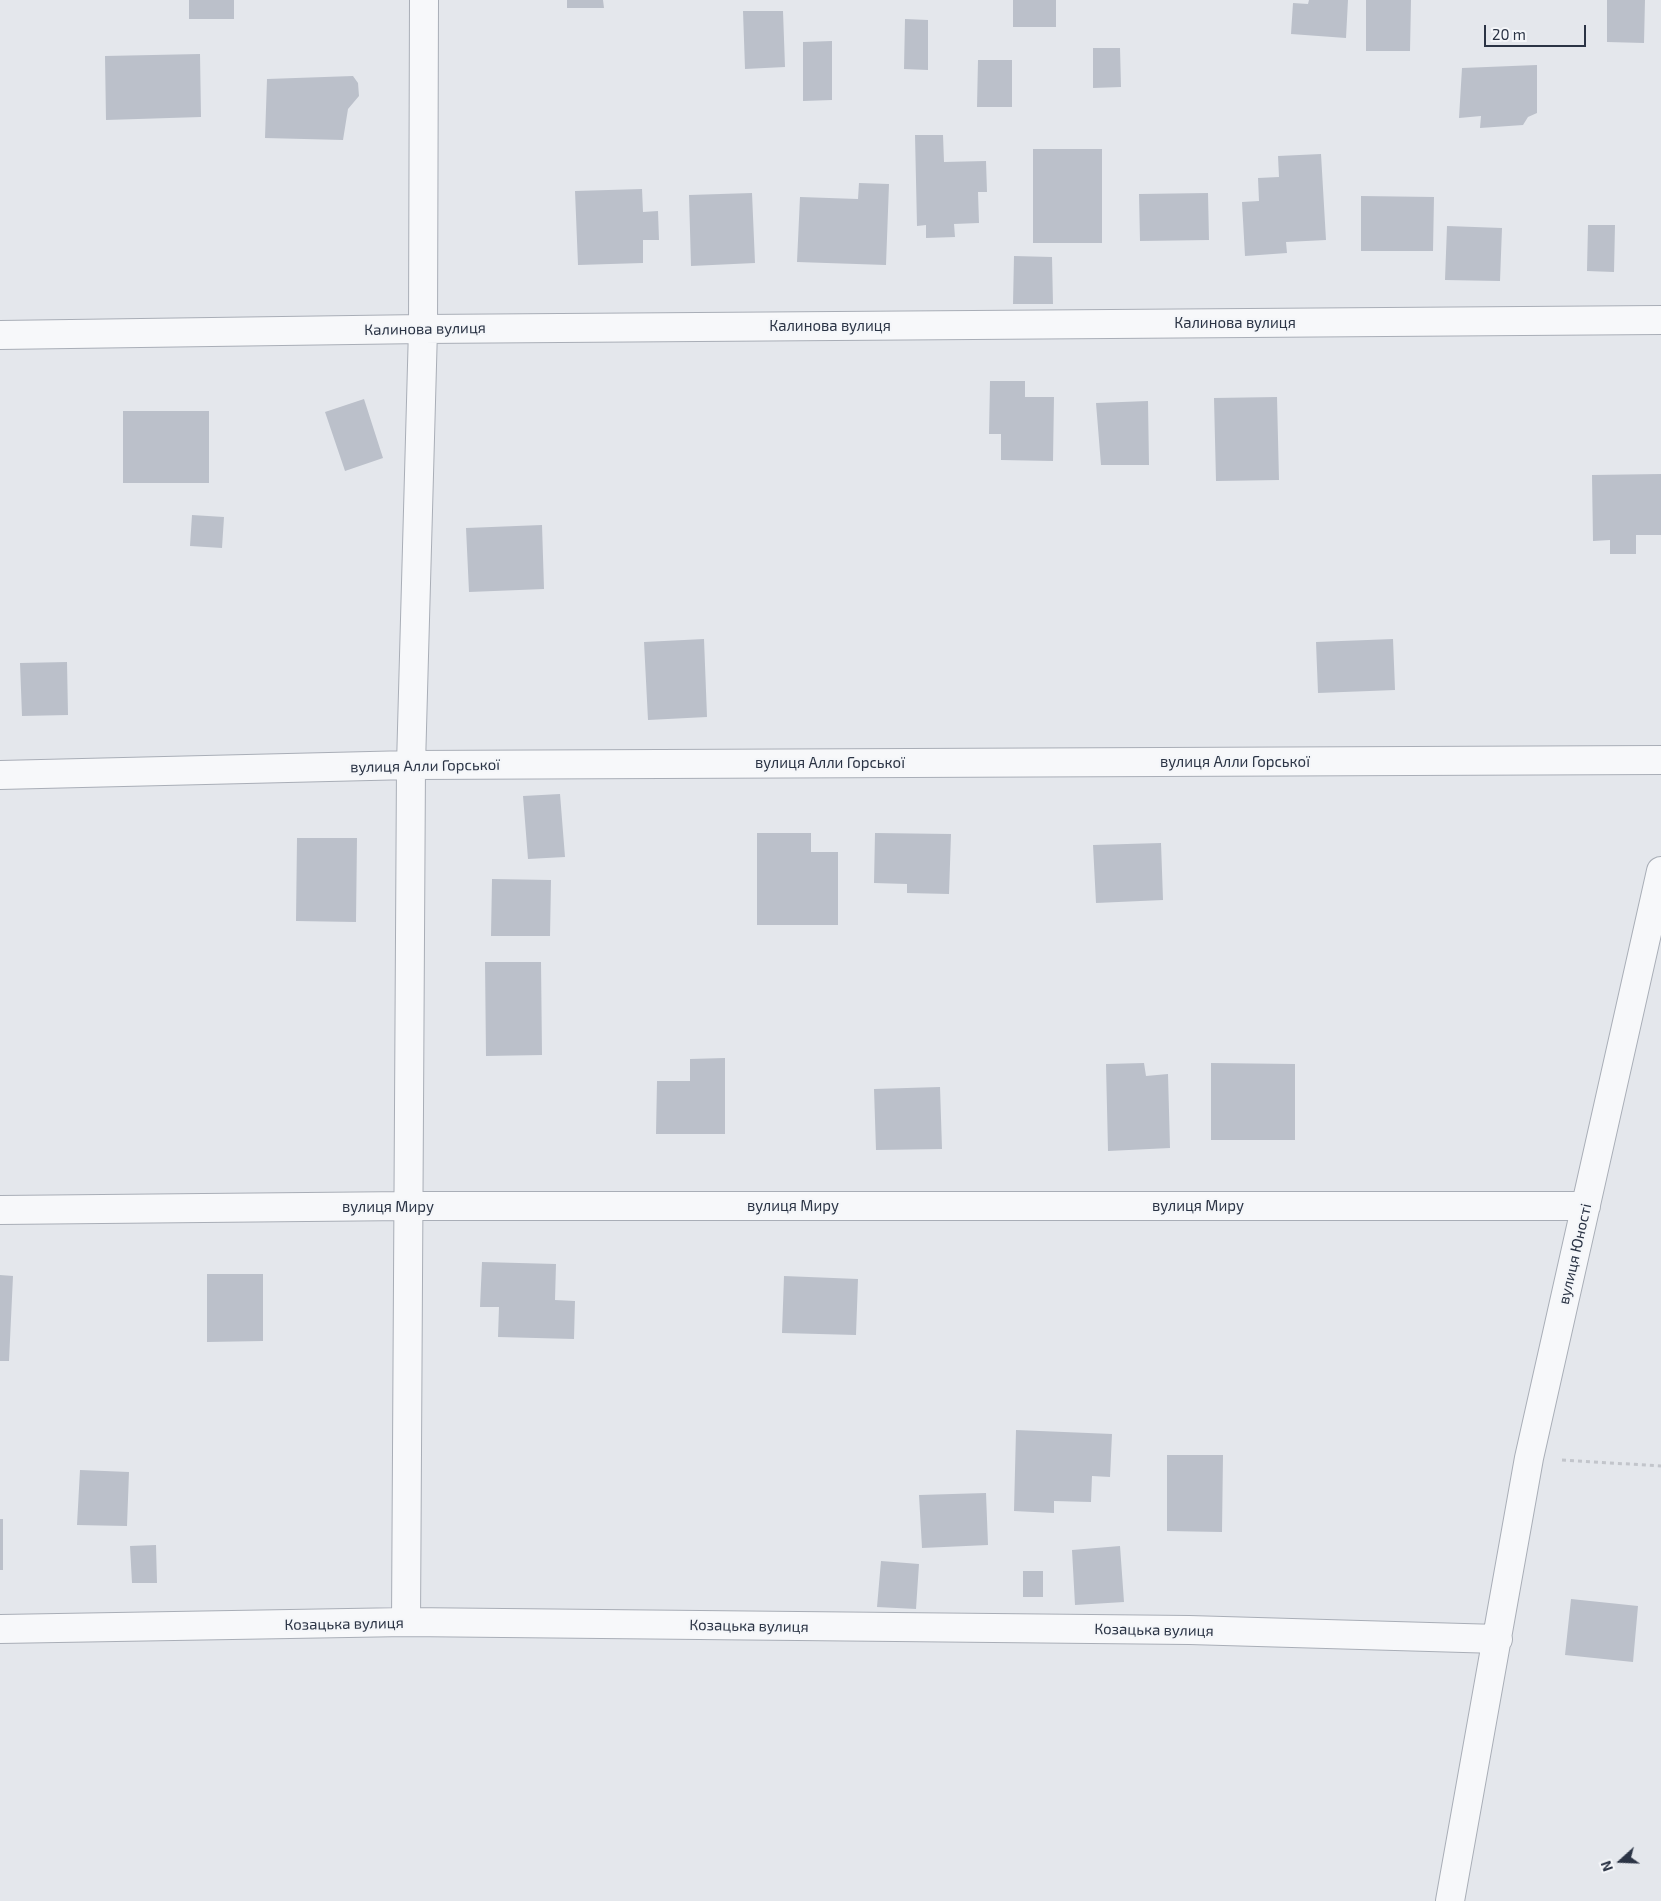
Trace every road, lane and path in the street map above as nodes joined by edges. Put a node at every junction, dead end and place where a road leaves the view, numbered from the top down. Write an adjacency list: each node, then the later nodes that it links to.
1 (424, 0): 3 (street)
2 (1661, 320): 3 (street, Калинова вулиця)
3 (423, 329): 4 (street, Калинова вулиця); 6 (street)
4 (0, 336)
5 (1661, 760): 6 (street, вулиця Алли Горської)
6 (411, 765): 7 (street, вулиця Алли Горської); 9 (street)
7 (0, 775)
8 (1661, 871): 10 (street, вулиця Юності)
9 (408, 1206): 10 (street, вулиця Миру); 11 (street, вулиця Миру); 14 (street)
10 (1586, 1206): 12 (street, вулиця Юності)
11 (0, 1210)
12 (1529, 1458): 13 (path); 16 (street, вулиця Юності)
13 (1661, 1466)
14 (406, 1622): 15 (street, Козацька вулиця); 16 (street, Козацька вулиця)
15 (0, 1630)
16 (1498, 1639): 17 (street, вулиця Юності)
17 (1450, 1901)

